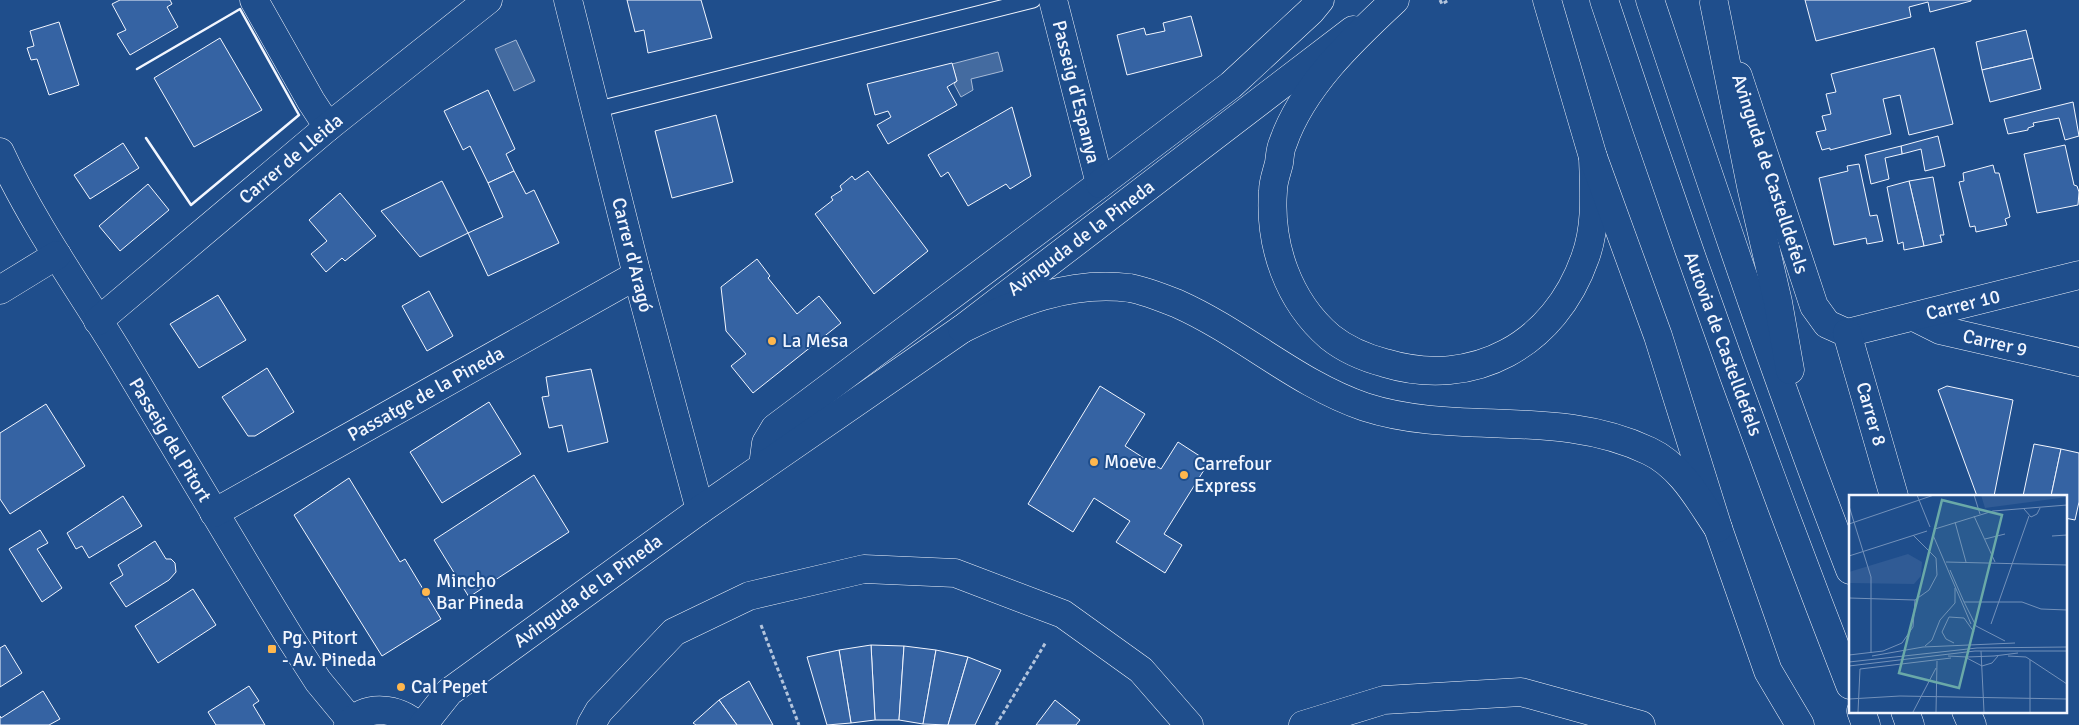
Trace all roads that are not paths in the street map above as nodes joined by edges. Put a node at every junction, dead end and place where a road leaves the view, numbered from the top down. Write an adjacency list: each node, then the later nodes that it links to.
1 (254, 0): 13 (main road)
2 (488, 0): 13 (main road, Carrer de Lleida)
3 (568, 0): 12 (main road, Carrer d'Aragó)
4 (1032, 0): 12 (lane)
5 (1052, 0): 16 (main road, Passeig d'Espanya)
6 (1320, 0): 16 (main road, Avinguda de la Pineda)
7 (1393, 0): 15 (main road); 23 (main road, Avinguda de la Pineda)
8 (1547, 0): 15 (main road)
9 (1604, 0): 34 (main road, Autovia de Castelldefels)
10 (1650, 0): 26 (main road)
11 (1714, 1): 24 (main road, Avinguda de Castelldefels); 26 (main road)
12 (595, 110): 18 (main road, Carrer d'Aragó)
13 (328, 127): 22 (main road, Carrer de Lleida)
14 (0, 152): 17 (main road, Passeig del Pitort)
15 (1593, 157): 31 (main road)
16 (1100, 184): 27 (main road, Avinguda de la Pineda)
17 (57, 255): 20 (main road); 22 (main road, Passeig del Pitort)
18 (637, 275): 29 (main road, Carrer d'Aragó); 30 (main road, Passatge de la Pineda)
19 (2079, 275): 21 (main road, Carrer 10)
20 (0, 290)
21 (1914, 317): 24 (main road, Carrer 10); 25 (main road, Carrer 9)
22 (98, 321): 30 (main road, Passeig del Pitort)
23 (962, 329): 27 (main road, Avinguda de la Pineda); 31 (main road)
24 (1847, 332): 28 (main road, Carrer 8)
25 (2079, 362)
26 (1804, 448): 32 (main road)
27 (763, 466): 29 (main road, Avinguda de la Pineda)
28 (1894, 495)
29 (700, 510): 40 (main road, Avinguda de la Pineda)
30 (214, 513): 38 (main road, Passeig del Pitort)
31 (1718, 528): 33 (main road)
32 (1849, 567)
33 (1768, 670): 45 (main road); 46 (main road)
34 (1849, 682)
35 (1860, 712): 47 (main road)
36 (1905, 712): 48 (main road)
37 (1966, 712): 49 (main road)
38 (350, 723): 39 (main road)
39 (417, 725)
40 (422, 725)
41 (591, 725): 42 (main road)
42 (1189, 725)
43 (1303, 725): 44 (main road)
44 (1641, 725)
45 (1780, 725)
46 (1800, 725)
47 (1866, 725)
48 (1910, 725)
49 (1972, 725)

